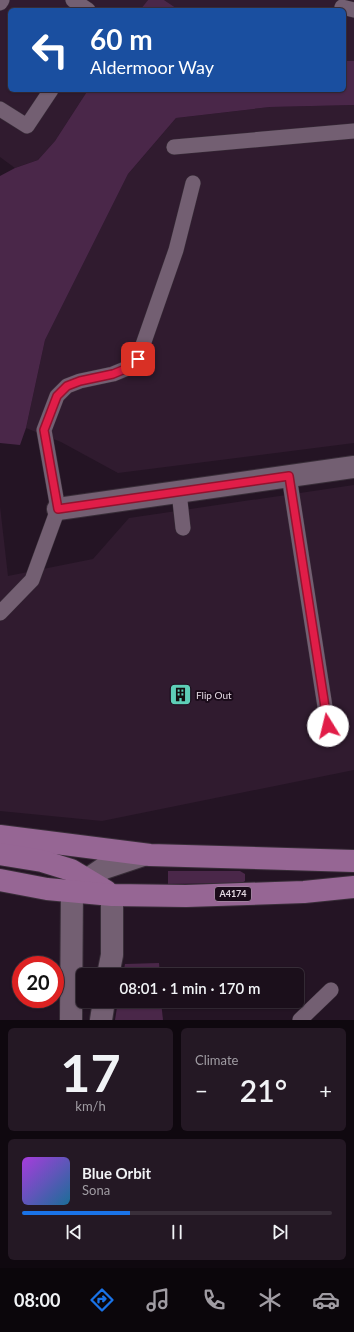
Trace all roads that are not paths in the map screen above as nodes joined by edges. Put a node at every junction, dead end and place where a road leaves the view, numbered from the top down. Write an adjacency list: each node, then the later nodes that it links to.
1 (2, 0): 3 (lane)
2 (73, 0): 4 (lane)
3 (0, 3)
4 (85, 8)
5 (50, 92): 6 (lane)
6 (0, 109)
7 (354, 131): 8 (lane)
8 (174, 147)
9 (193, 183): 13 (lane)
10 (354, 467): 11 (street)
11 (289, 476): 12 (street); 16 (lane)
12 (179, 492): 13 (street); 14 (lane)
13 (58, 509): 15 (lane)
14 (183, 528)
15 (0, 613)
16 (328, 726)
17 (0, 836): 19 (main road)
18 (0, 854): 22 (main road)
19 (142, 855): 20 (main road); 22 (street)
20 (354, 861)
21 (0, 880): 22 (main road)
22 (79, 885): 24 (main road); 28 (street)
23 (354, 887): 24 (main road, A4174)
24 (112, 895): 25 (street)
25 (109, 968)
26 (331, 990): 30 (lane)
27 (103, 1008): 29 (street)
28 (71, 1020)
29 (101, 1020)
30 (300, 1020)

